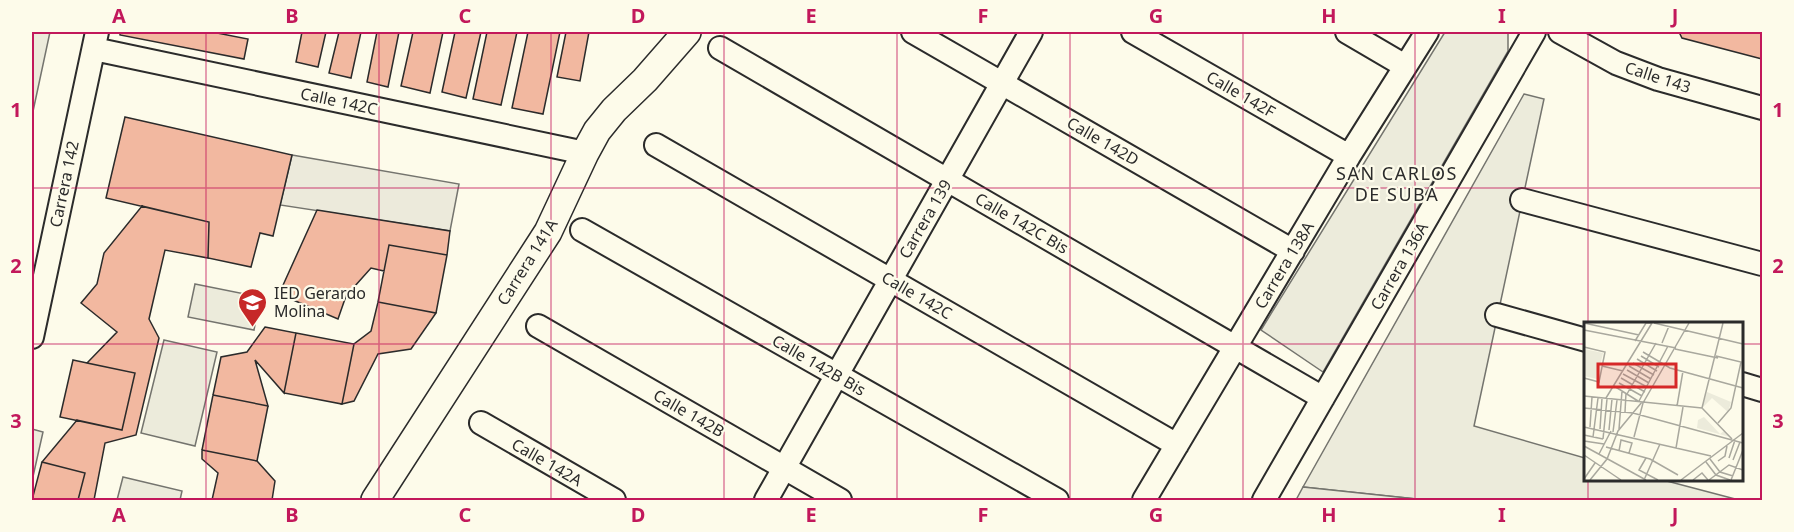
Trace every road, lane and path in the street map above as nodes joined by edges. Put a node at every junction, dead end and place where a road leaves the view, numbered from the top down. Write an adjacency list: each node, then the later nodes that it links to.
1 (687, 32): 15 (street, Carrera 141A)
2 (913, 32): 12 (street, Calle 142D)
3 (1031, 32): 12 (street, Carrera 139)
4 (1133, 32): 16 (street, Calle 142F)
5 (1347, 32): 11 (street)
6 (1427, 32): 11 (street, Carrera 138A)
7 (1534, 32): 31 (street, Carrera 136A)
8 (1560, 32): 13 (street, Calle 143)
9 (95, 40): 15 (street, Calle 142C); 25 (street, Carrera 142)
10 (720, 48): 17 (street, Calle 142C Bis)
11 (1405, 66): 16 (street, Carrera 138A)
12 (1002, 83): 17 (street, Carrera 139); 20 (street, Calle 142D)
13 (1762, 108)
14 (656, 145): 22 (street, Calle 142C)
15 (585, 153): 35 (street, Carrera 141A)
16 (1349, 156): 20 (street, Carrera 138A)
17 (947, 180): 22 (street, Carrera 139); 27 (street, Calle 142C Bis)
18 (1522, 200): 21 (street)
19 (582, 230): 28 (street, Calle 142B Bis)
20 (1293, 251): 27 (street, Carrera 138A)
21 (1762, 264)
22 (891, 280): 28 (street, Carrera 139); 33 (street, Calle 142C)
23 (1497, 315): 26 (street)
24 (538, 326): 34 (street, Calle 142B)
25 (32, 337)
26 (1584, 339)
27 (1235, 347): 31 (street, Calle 142C Bis); 33 (street, Carrera 138A)
28 (837, 375): 34 (street, Carrera 139); 39 (street, Calle 142B Bis)
29 (1743, 384): 30 (street)
30 (1762, 390)
31 (1323, 398): 41 (street, Carrera 136A)
32 (481, 423): 36 (street, Calle 142A)
33 (1177, 445): 40 (street, Carrera 138A)
34 (784, 468): 37 (street, Carrera 139); 38 (street, Calle 142B)
35 (375, 501)
36 (614, 501)
37 (766, 501)
38 (840, 501)
39 (1057, 501)
40 (1144, 501)
41 (1264, 501)

